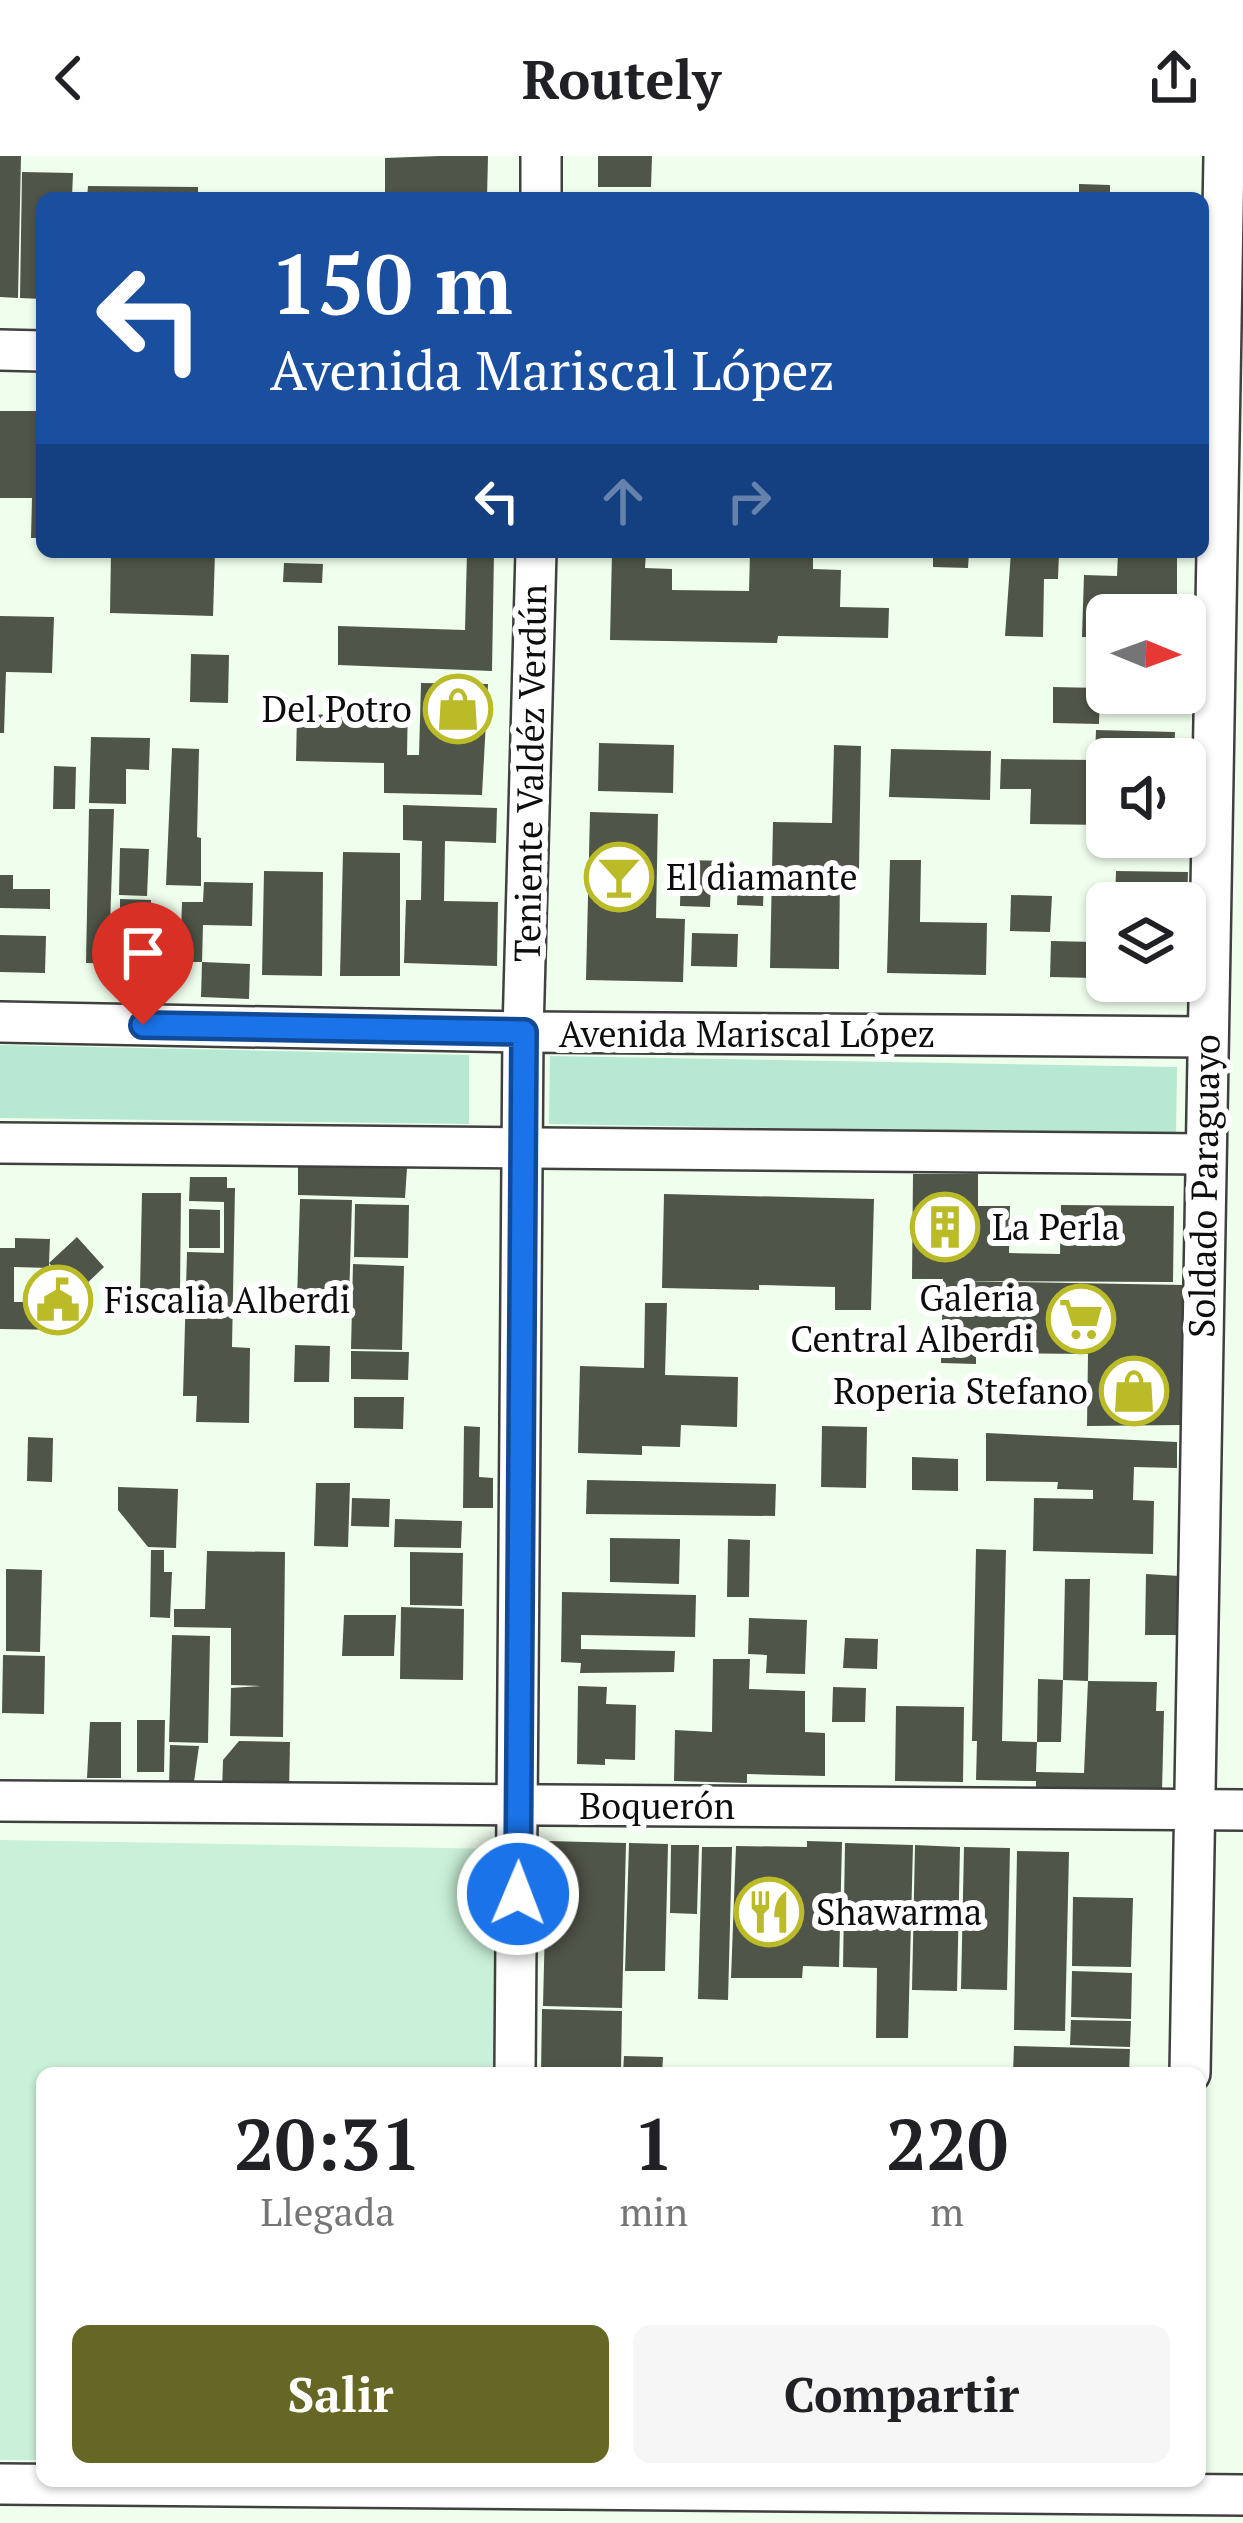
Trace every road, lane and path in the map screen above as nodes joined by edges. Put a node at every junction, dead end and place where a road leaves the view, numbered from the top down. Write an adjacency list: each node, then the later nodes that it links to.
1 (541, 156): 3 (street)
2 (1225, 156): 6 (street, Soldado Paraguayo)
3 (541, 192)
4 (0, 350): 5 (street)
5 (36, 351)
6 (1211, 375): 10 (street, Soldado Paraguayo)
7 (536, 558): 9 (street, Teniente Valdéz Verdún)
8 (0, 1022): 9 (street, Avenida Mariscal López)
9 (524, 1032): 10 (street, Avenida Mariscal López); 12 (street, Teniente Valdéz Verdún)
10 (1207, 1037): 13 (street, Soldado Paraguayo)
11 (0, 1143): 12 (street)
12 (524, 1148): 13 (street); 15 (street, Teniente Valdéz Verdún)
13 (1204, 1154): 16 (street, Soldado Paraguayo)
14 (0, 1801): 15 (street, Boquerón)
15 (520, 1805): 16 (street, Boquerón); 18 (street, Teniente Valdéz Verdún)
16 (1193, 1810): 17 (street, Boquerón); 19 (street, Soldado Paraguayo)
17 (1243, 1810)
18 (515, 2067)
19 (1190, 2067)
20 (0, 2484): 21 (street)
21 (36, 2485)
22 (108, 2487): 24 (street)
23 (1243, 2495): 25 (street)
24 (506, 2498): 25 (street)
25 (1186, 2500)

